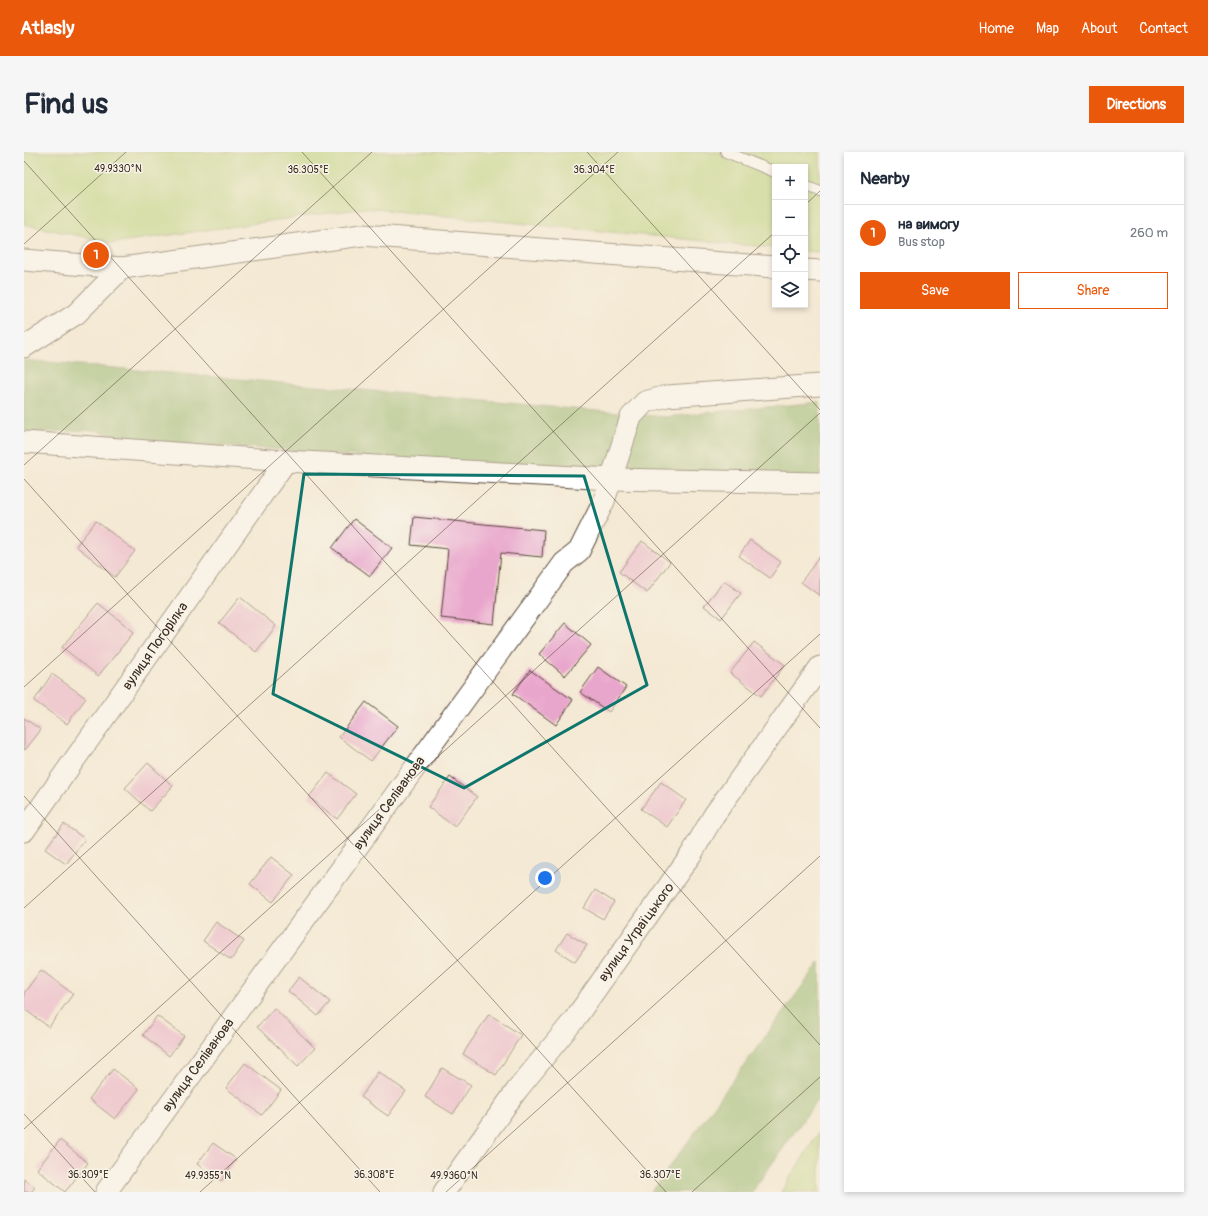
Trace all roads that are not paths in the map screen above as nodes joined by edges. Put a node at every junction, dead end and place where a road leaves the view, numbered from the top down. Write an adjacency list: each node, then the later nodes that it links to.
1 (726, 152): 2 (lane)
2 (772, 171)
3 (808, 186): 4 (lane)
4 (820, 191)
5 (24, 260): 7 (street)
6 (772, 267): 7 (street)
7 (122, 268): 10 (street)
8 (808, 270): 9 (street)
9 (820, 271)
10 (24, 347)
11 (820, 385): 14 (street, вулиця Селіванова)
12 (24, 442): 13 (street)
13 (286, 461): 14 (street); 17 (street, вулиця Погорілка)
14 (611, 479): 15 (street); 18 (street, вулиця Селіванова)
15 (820, 483)
16 (820, 667): 19 (street, вулиця Уграїцького)
17 (24, 831)
18 (106, 1192)
19 (444, 1192)

